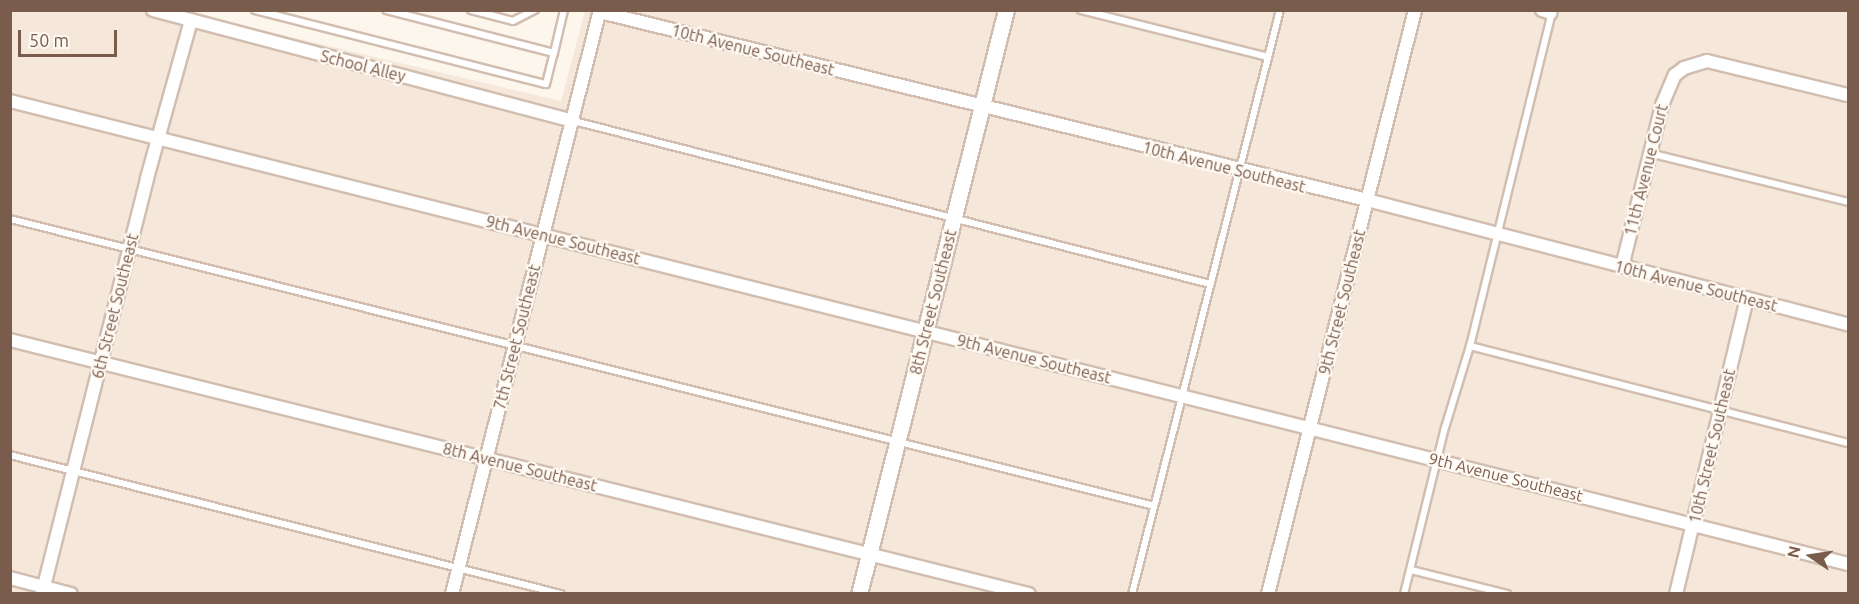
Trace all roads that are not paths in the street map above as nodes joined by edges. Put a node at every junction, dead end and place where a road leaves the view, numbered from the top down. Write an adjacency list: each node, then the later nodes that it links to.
1 (153, 10): 13 (street, School Alley)
2 (255, 10): 14 (lane)
3 (386, 10): 14 (lane)
4 (471, 10): 5 (lane)
5 (535, 10)
6 (564, 10): 14 (lane)
7 (1006, 10): 18 (street, 8th Street Southeast)
8 (1081, 10): 15 (lane)
9 (1280, 10): 15 (lane)
10 (1415, 10): 23 (street, 9th Street Southeast)
11 (596, 11): 18 (street, 10th Avenue Southeast); 19 (street, 7th Street Southeast)
12 (1548, 11): 28 (lane)
13 (192, 15): 19 (street, School Alley); 20 (street, 6th Street Southeast)
14 (554, 53)
15 (1268, 57): 22 (lane)
16 (1848, 95): 21 (street, 11th Avenue Court)
17 (10, 101): 20 (street, 9th Avenue Southeast)
18 (982, 108): 22 (street, 10th Avenue Southeast); 25 (street, 8th Street Southeast)
19 (574, 121): 25 (lane); 27 (street, 7th Street Southeast)
20 (159, 138): 27 (street, 9th Avenue Southeast); 29 (street, 6th Street Southeast)
21 (1649, 153): 24 (lane); 30 (street, 11th Avenue Court)
22 (1239, 170): 23 (street, 10th Avenue Southeast); 31 (lane)
23 (1367, 200): 28 (street, 10th Avenue Southeast); 41 (street, 9th Street Southeast)
24 (1848, 202)
25 (954, 218): 31 (lane); 34 (street, 8th Street Southeast)
26 (10, 219): 29 (lane)
27 (542, 234): 34 (street, 9th Avenue Southeast); 36 (street, 7th Street Southeast)
28 (1498, 236): 30 (street, 10th Avenue Southeast); 37 (lane)
29 (129, 249): 36 (lane); 38 (street, 6th Street Southeast)
30 (1622, 267): 32 (street, 10th Avenue Southeast)
31 (1210, 284): 39 (lane)
32 (1747, 298): 33 (street, 10th Avenue Southeast); 40 (street, 10th Street Southeast)
33 (1848, 324)
34 (926, 332): 39 (street, 9th Avenue Southeast); 42 (street, 8th Street Southeast)
35 (10, 340): 38 (street, 8th Avenue Southeast)
36 (515, 346): 42 (lane); 45 (street, 7th Street Southeast)
37 (1470, 346): 40 (lane); 46 (lane)
38 (101, 362): 45 (street, 8th Avenue Southeast); 47 (street, 6th Street Southeast)
39 (1182, 396): 41 (street, 9th Avenue Southeast); 48 (lane)
40 (1720, 410): 43 (lane); 49 (street, 10th Street Southeast)
41 (1310, 428): 46 (street, 9th Avenue Southeast); 62 (street, 9th Street Southeast)
42 (898, 442): 48 (lane); 50 (street, 8th Street Southeast)
43 (1848, 443)
44 (10, 455): 47 (lane)
45 (487, 458): 50 (street, 8th Avenue Southeast); 52 (street, 7th Street Southeast)
46 (1438, 460): 49 (street, 9th Avenue Southeast); 53 (lane)
47 (73, 471): 52 (lane); 55 (street, 6th Street Southeast)
48 (1154, 506): 61 (lane)
49 (1693, 525): 51 (street, 9th Avenue Southeast); 65 (street, 10th Street Southeast)
50 (870, 554): 59 (street, 8th Street Southeast); 60 (street, 8th Avenue Southeast)
51 (1848, 564)
52 (459, 568): 57 (street, 7th Street Southeast); 58 (lane)
53 (1411, 570): 63 (lane); 64 (lane)
54 (10, 578): 55 (street)
55 (43, 590): 56 (street)
56 (71, 594)
57 (452, 594)
58 (561, 594)
59 (860, 594)
60 (1029, 594)
61 (1132, 594)
62 (1268, 594)
63 (1404, 594)
64 (1508, 594)
65 (1676, 594)

